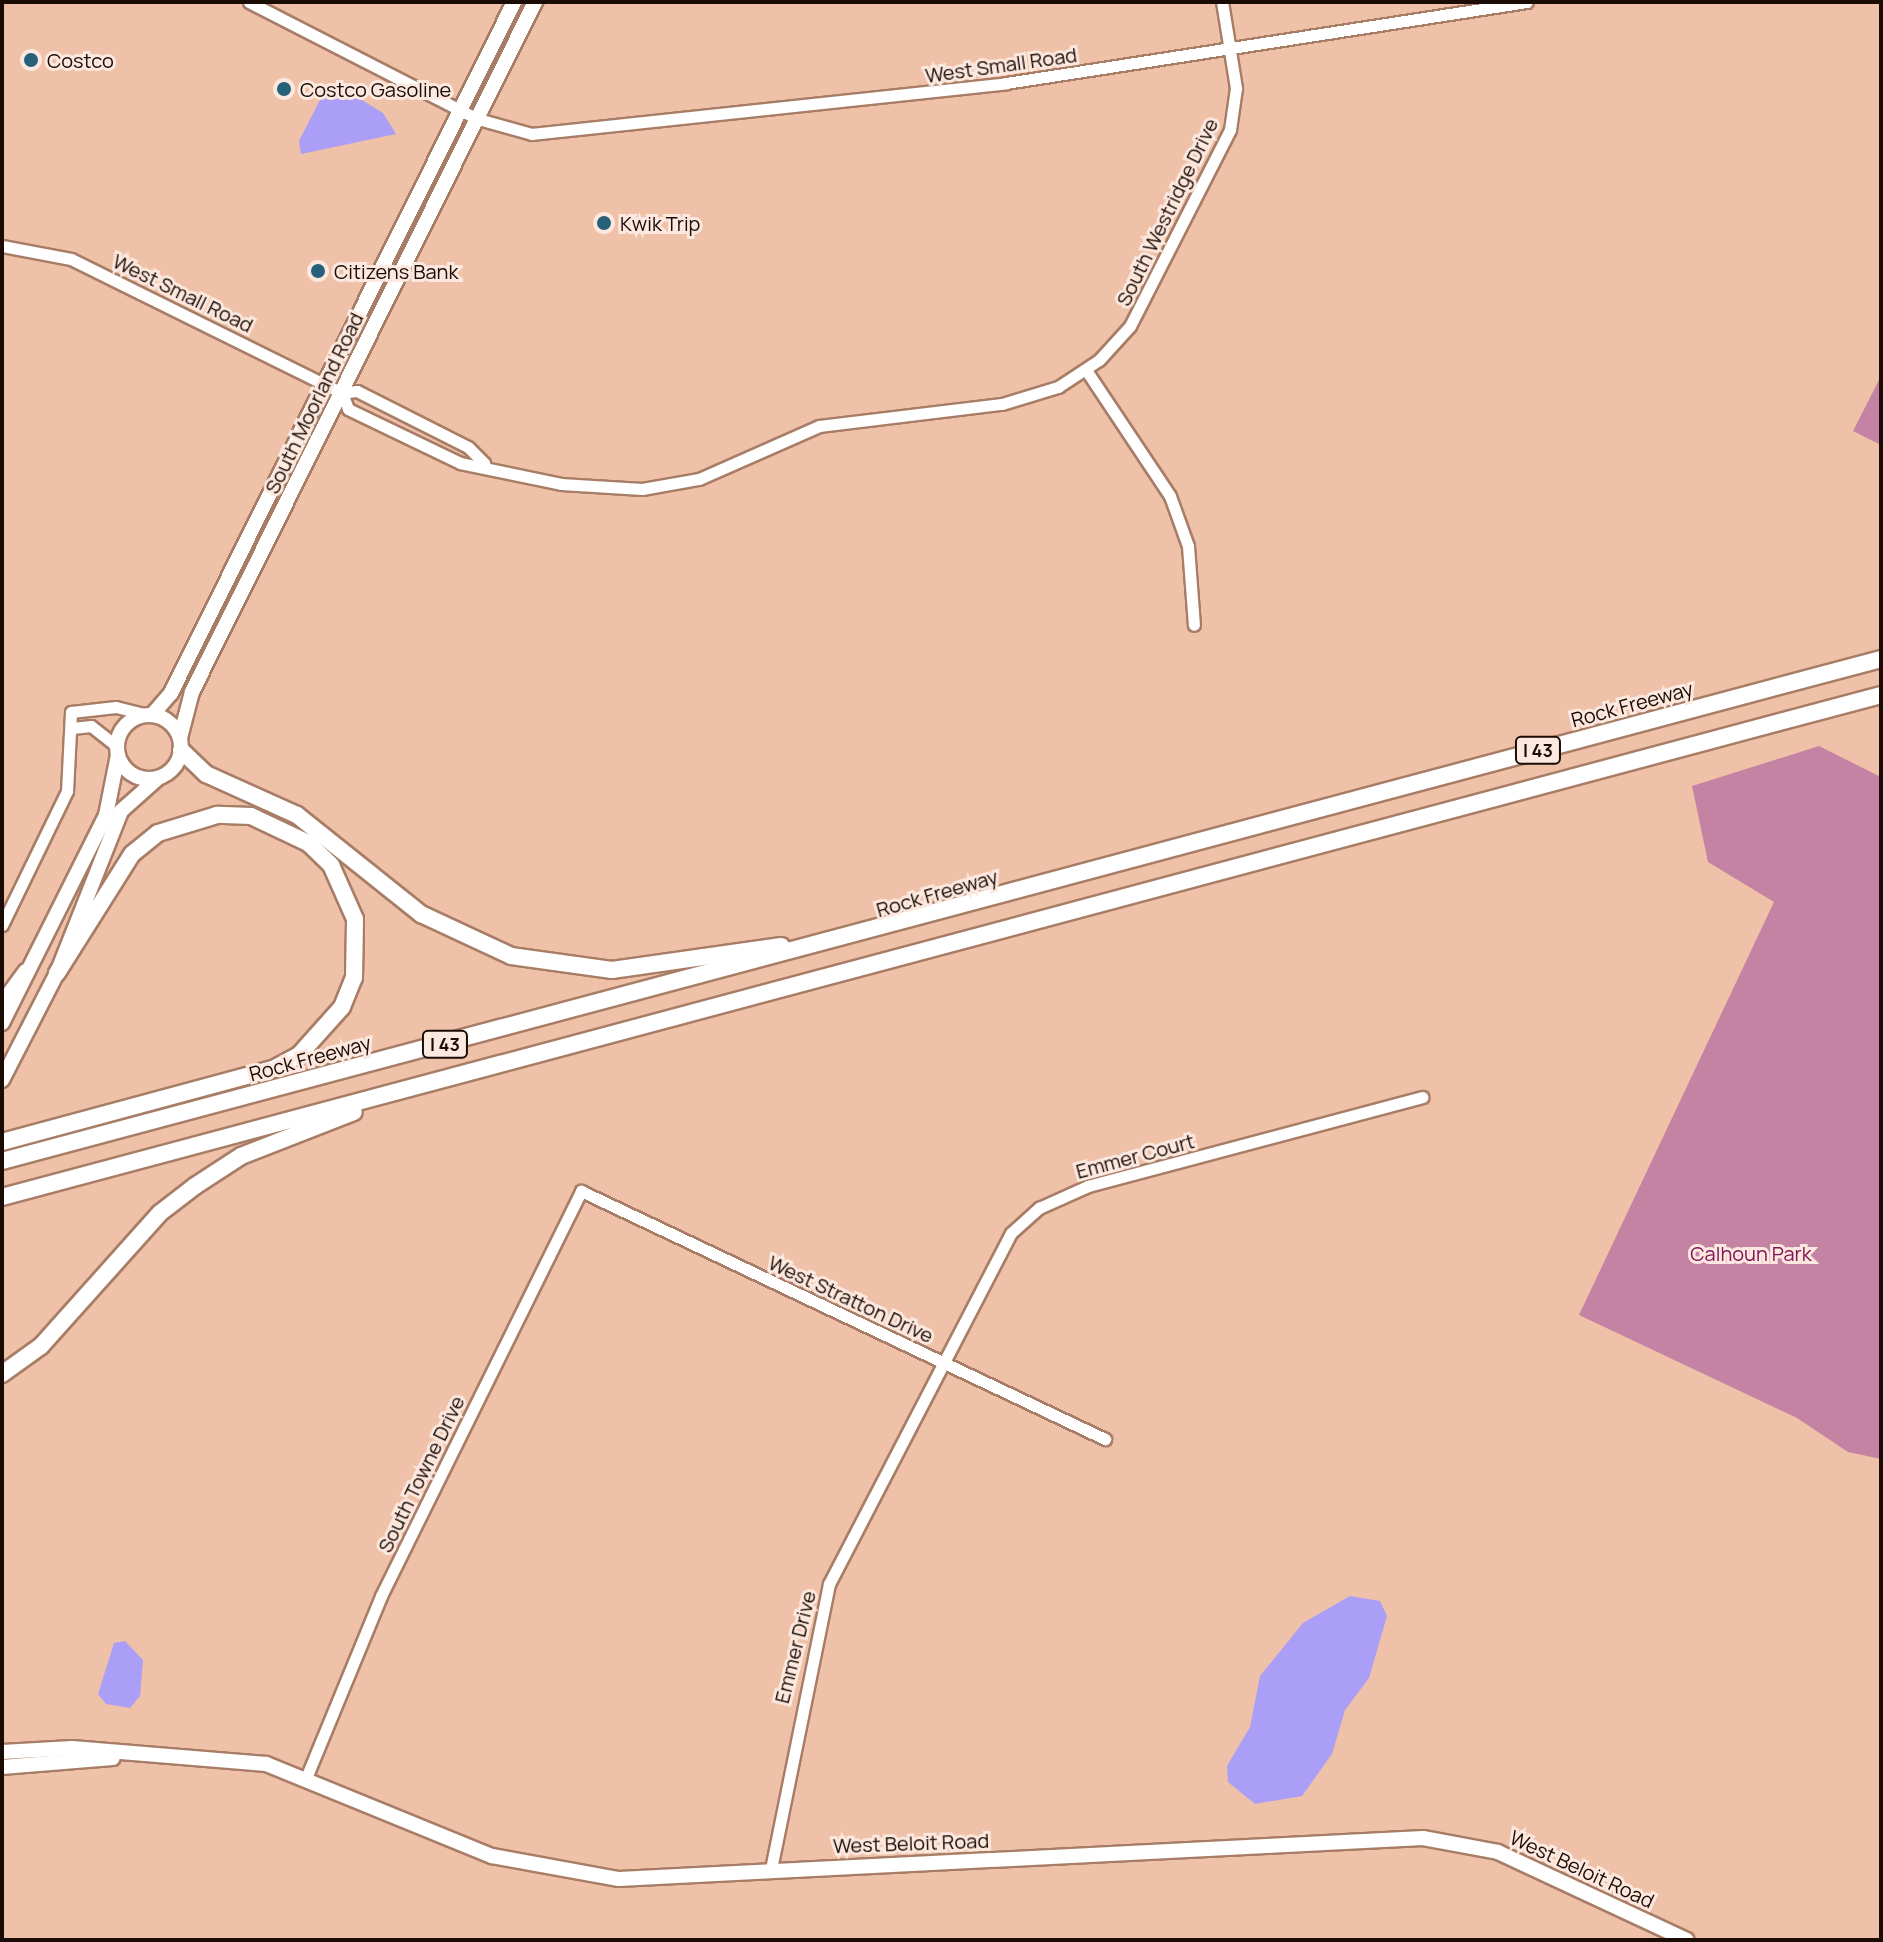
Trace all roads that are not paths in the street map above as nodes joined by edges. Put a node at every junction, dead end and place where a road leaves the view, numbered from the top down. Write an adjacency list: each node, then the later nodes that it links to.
1 (249, 2): 7 (street, West Small Road)
2 (514, 2): 7 (main road, South Moorland Road)
3 (535, 2): 8 (main road, South Moorland Road)
4 (1222, 2): 6 (street, South Westridge Drive)
5 (1527, 2): 6 (street, West Small Road)
6 (1230, 49): 8 (street, West Small Road); 10 (street, South Westridge Drive)
7 (458, 109): 8 (street, West Small Road); 11 (main road, South Moorland Road)
8 (478, 119): 12 (main road, South Moorland Road)
9 (2, 246): 11 (street, West Small Road)
10 (1086, 370): 13 (street, South Westridge Drive); 14 (street)
11 (322, 383): 12 (street, West Small Road); 17 (main road, South Moorland Road)
12 (342, 393): 13 (street, South Westridge Drive); 13 (street, South Westridge Drive); 19 (main road, South Moorland Road)
13 (484, 463)
14 (1194, 625)
15 (1881, 659): 23 (highway, Rock Freeway / I 43)
16 (1881, 695): 28 (highway, I 43)
17 (149, 715): 18 (street); 19 (main road); 20 (main road)
18 (72, 728): 20 (street); 22 (street)
19 (181, 744): 21 (main road); 23 (highway)
20 (117, 750): 21 (main road); 24 (main road)
21 (157, 779): 25 (main road)
22 (2, 925)
23 (889, 928): 32 (highway, Rock Freeway / I 43)
24 (26, 972): 26 (highway); 27 (main road)
25 (57, 973): 29 (main road); 31 (highway)
26 (2, 1005)
27 (2, 1023)
28 (465, 1073): 34 (highway, I 43); 36 (highway)
29 (2, 1080)
30 (1422, 1097): 35 (street, Emmer Court)
31 (2, 1142)
32 (2, 1161)
33 (581, 1191): 35 (street, West Stratton Drive); 41 (street, South Towne Drive)
34 (2, 1197)
35 (940, 1361): 37 (street, West Stratton Drive); 42 (street, Emmer Drive)
36 (2, 1374)
37 (1105, 1439)
38 (2, 1752): 39 (main road, West Beloit Road)
39 (137, 1754): 40 (main road, West Beloit Road); 41 (main road, West Beloit Road)
40 (2, 1767)
41 (306, 1778): 42 (main road, West Beloit Road)
42 (771, 1869): 43 (main road, West Beloit Road)
43 (1687, 1940)

